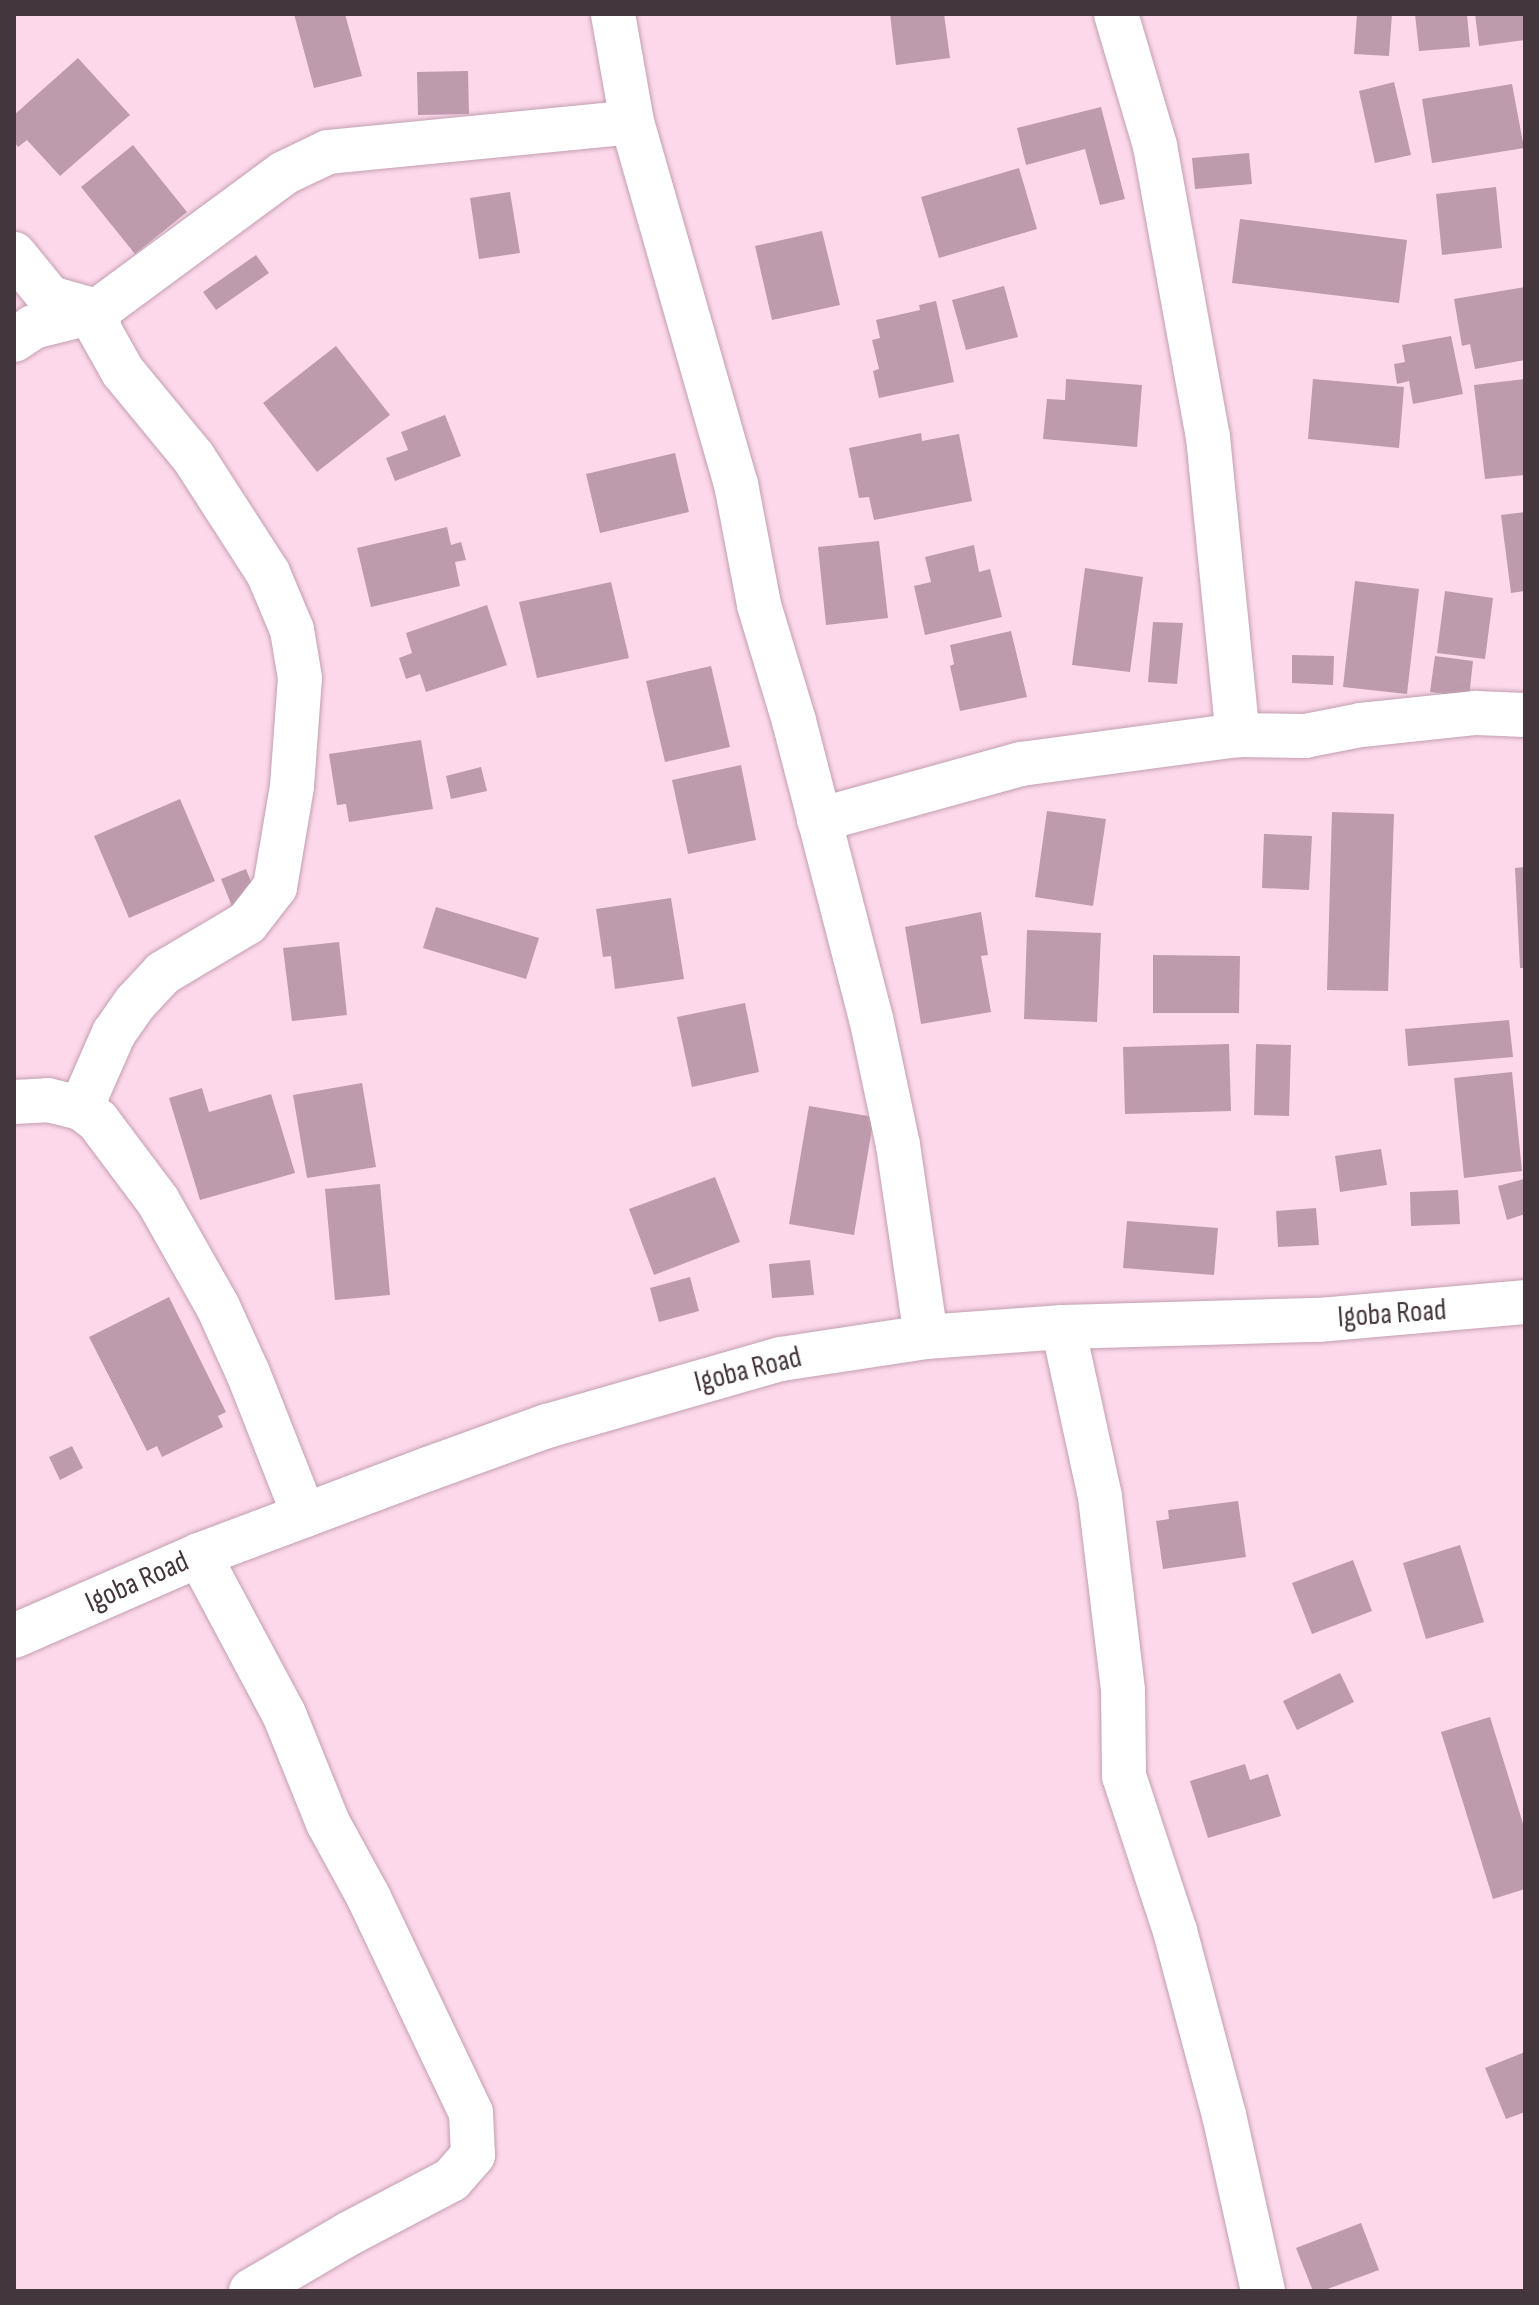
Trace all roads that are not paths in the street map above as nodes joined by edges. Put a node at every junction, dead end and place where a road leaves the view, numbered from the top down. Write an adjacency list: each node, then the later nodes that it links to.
1 (613, 14): 3 (street)
2 (1116, 14): 8 (street)
3 (632, 122): 5 (street); 9 (street)
4 (14, 254): 5 (street)
5 (97, 311): 6 (street); 11 (street)
6 (14, 340)
7 (1525, 715): 8 (street)
8 (1238, 735): 9 (street)
9 (819, 820): 14 (street)
10 (14, 1102): 11 (street)
11 (81, 1108): 15 (street)
12 (1525, 1302): 13 (street, Igoba Road)
13 (1063, 1327): 14 (street, Igoba Road); 19 (street)
14 (926, 1337): 15 (street, Igoba Road)
15 (304, 1515): 16 (street, Igoba Road)
16 (199, 1555): 17 (street, Igoba Road); 18 (street)
17 (14, 1636)
18 (251, 2291)
19 (1263, 2291)

